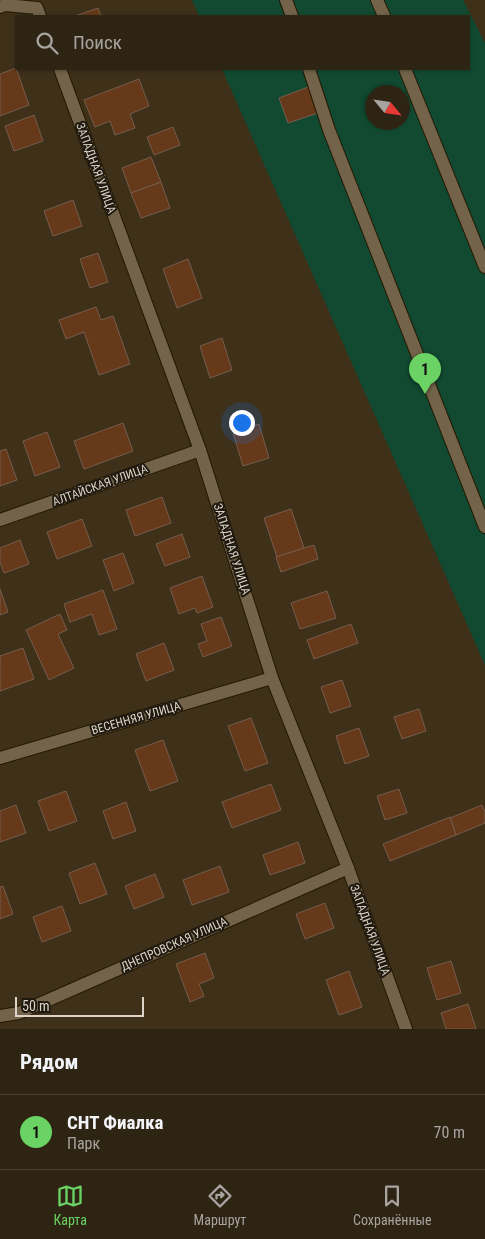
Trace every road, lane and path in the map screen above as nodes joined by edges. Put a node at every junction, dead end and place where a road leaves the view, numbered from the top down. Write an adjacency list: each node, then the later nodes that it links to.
1 (286, 0): 5 (street)
2 (377, 0): 6 (street)
3 (0, 7): 4 (street)
4 (39, 12)
5 (292, 15)
6 (384, 15)
7 (60, 70): 11 (street, ЗАПАДНАЯ УЛИЦА)
8 (309, 70): 13 (street)
9 (406, 70): 10 (street)
10 (485, 267)
11 (200, 450): 12 (street, АЛТАЙСКАЯ УЛИЦА); 14 (street, ЗАПАДНАЯ УЛИЦА)
12 (0, 520)
13 (485, 527)
14 (272, 678): 15 (street, ВЕСЕННЯЯ УЛИЦА); 16 (street, ЗАПАДНАЯ УЛИЦА)
15 (0, 758)
16 (348, 868): 17 (street, ДНЕПРОВСКАЯ УЛИЦА); 18 (street, ЗАПАДНАЯ УЛИЦА)
17 (0, 1016)
18 (406, 1029)

